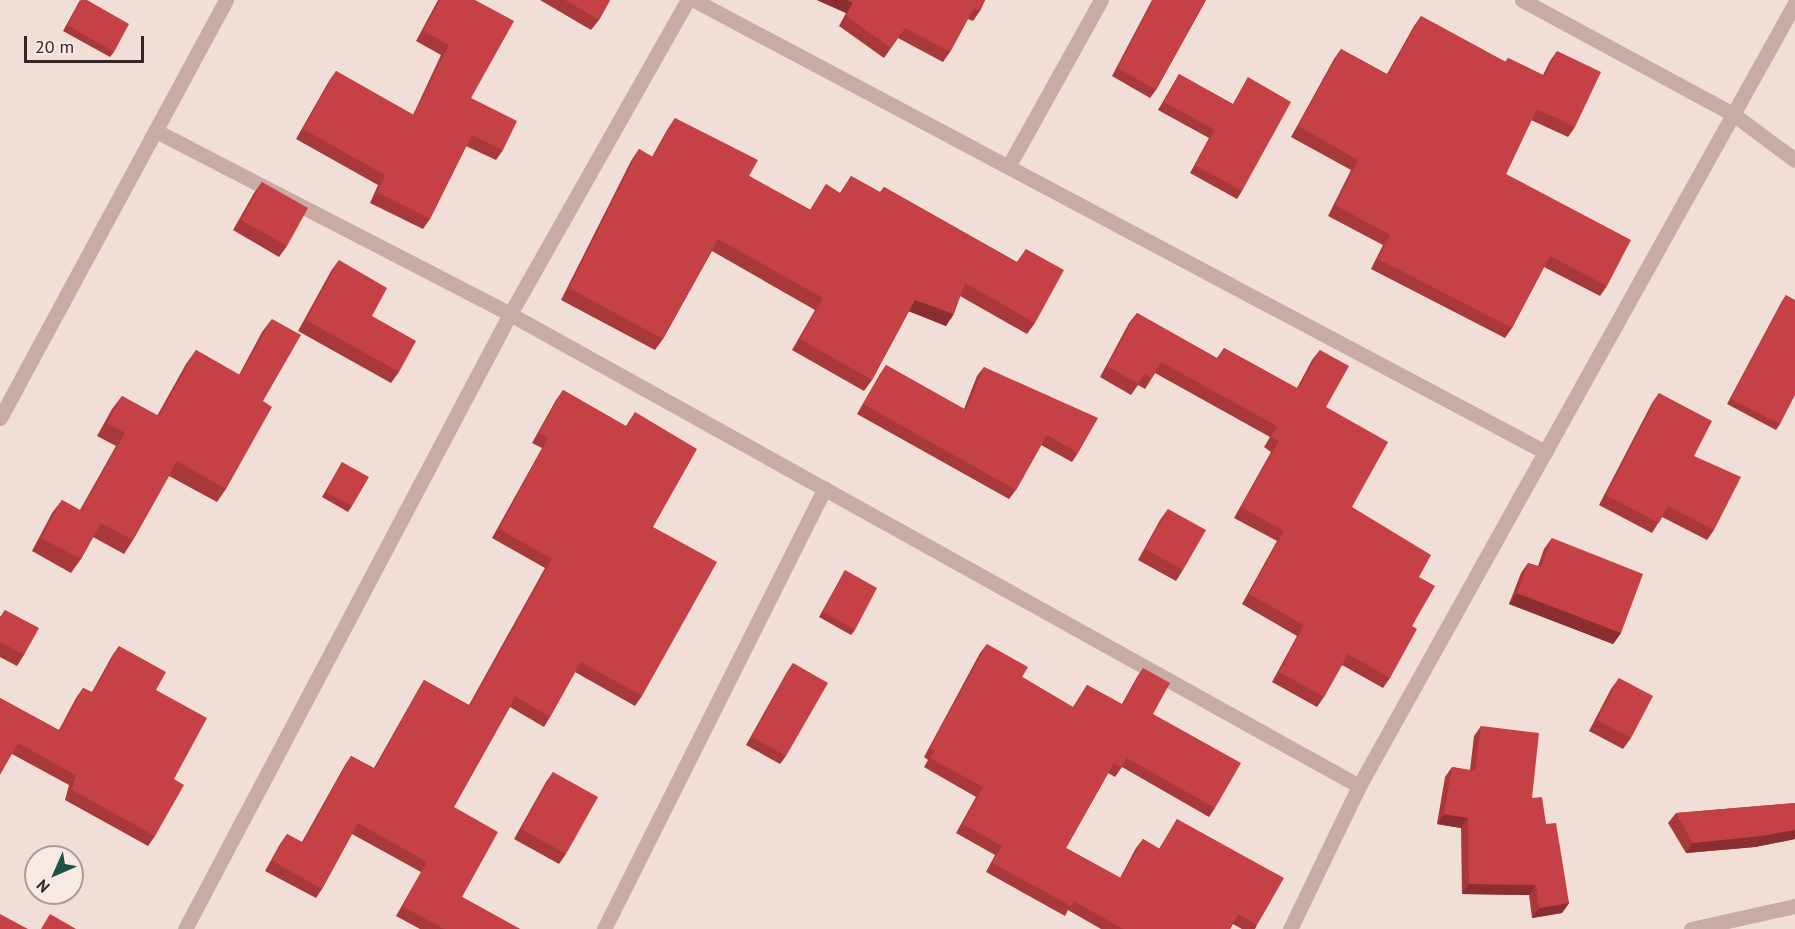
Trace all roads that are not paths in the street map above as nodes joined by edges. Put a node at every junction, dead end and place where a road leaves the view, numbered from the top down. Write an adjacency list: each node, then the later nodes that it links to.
1 (226, 0): 8 (street)
2 (688, 0): 11 (street)
3 (694, 0): 10 (street)
4 (1101, 0): 10 (street)
5 (1522, 0): 7 (street)
6 (1795, 3): 7 (street)
7 (1734, 114): 9 (street); 13 (street)
8 (156, 131): 11 (street); 12 (street)
9 (1795, 160)
10 (1008, 167): 13 (street)
11 (510, 314): 14 (street); 17 (street)
12 (0, 418)
13 (1545, 452): 15 (street)
14 (825, 488): 15 (street); 18 (street)
15 (1359, 786): 19 (street)
16 (1795, 906): 20 (street)
17 (185, 929)
18 (604, 929)
19 (1290, 929)
20 (1691, 929)

